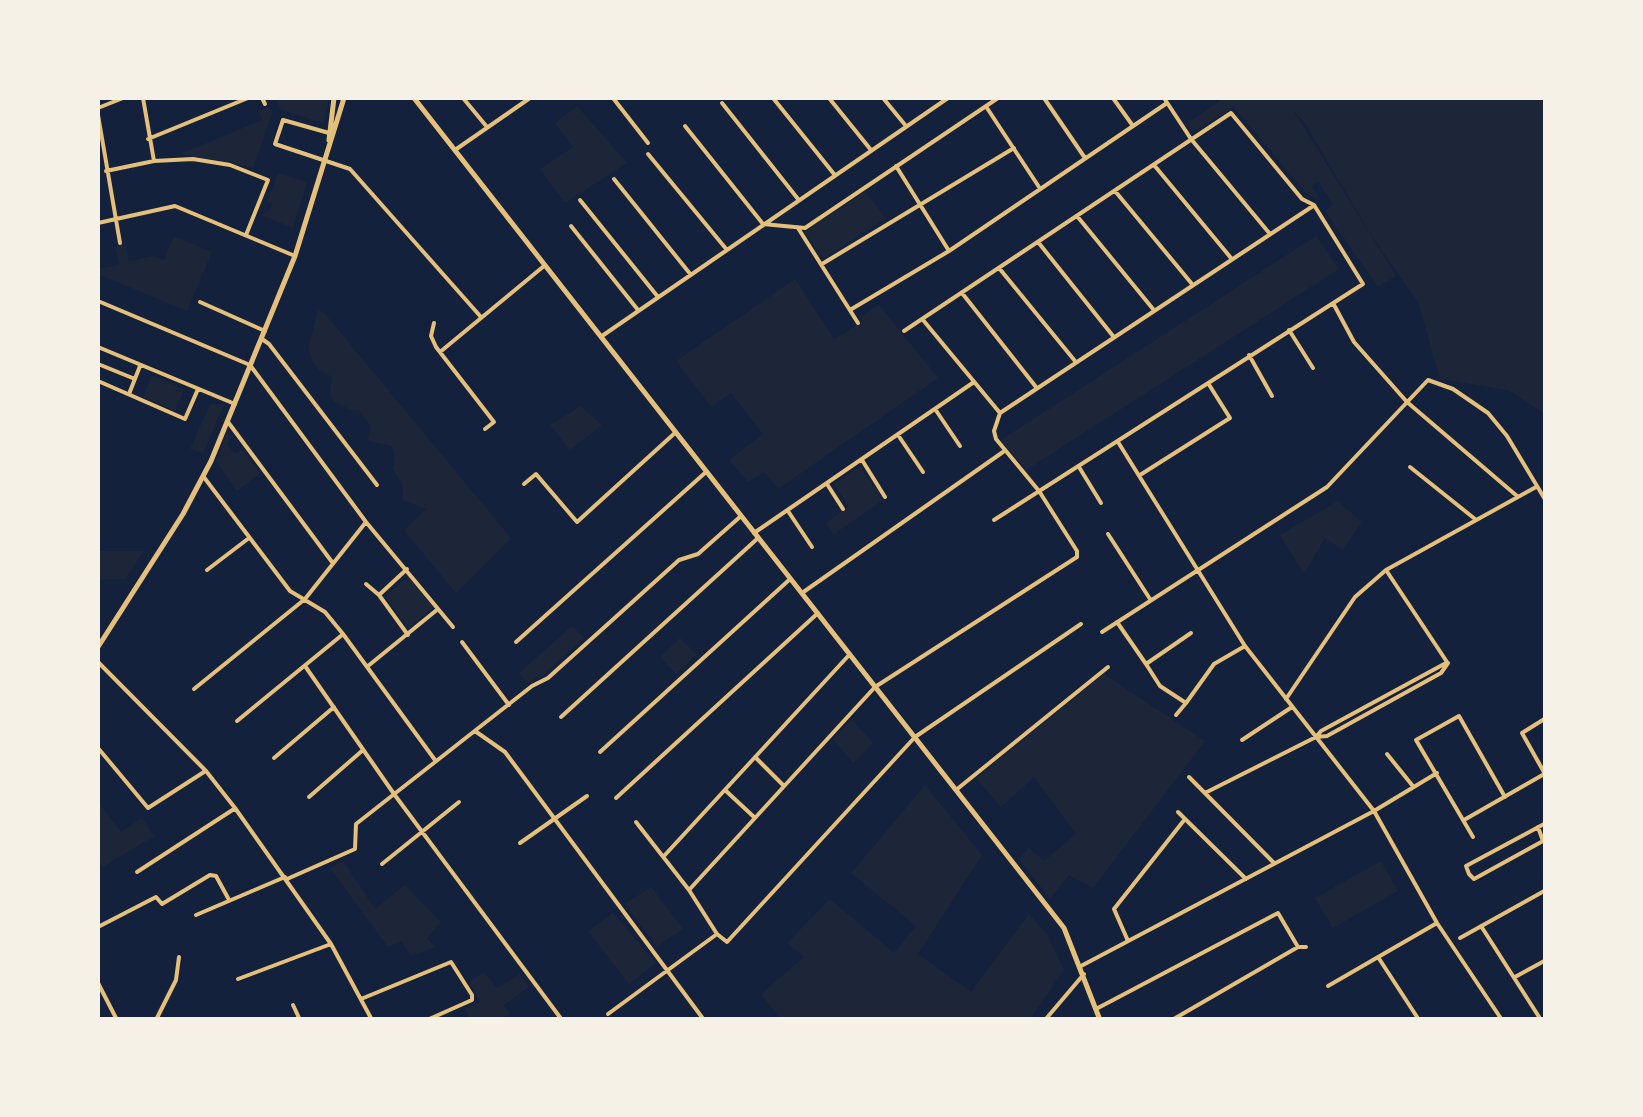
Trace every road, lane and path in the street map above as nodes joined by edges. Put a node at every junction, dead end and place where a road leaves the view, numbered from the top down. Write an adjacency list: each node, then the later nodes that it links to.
1 (123, 98): 26 (street)
2 (143, 98): 33 (street)
3 (248, 98): 33 (street)
4 (262, 98): 23 (street)
5 (334, 98): 31 (street)
6 (344, 98): 31 (street)
7 (414, 98): 36 (street)
8 (463, 98): 30 (street)
9 (513, 98): 24 (street)
10 (530, 98): 24 (street)
11 (613, 98): 34 (street)
12 (773, 98): 45 (street)
13 (829, 98): 37 (street)
14 (883, 98): 28 (street)
15 (935, 98): 22 (street)
16 (948, 98): 22 (street)
17 (998, 98): 25 (street)
18 (1044, 98): 40 (street)
19 (1113, 98): 29 (street)
20 (1166, 100): 29 (street); 32 (street)
21 (722, 102): 49 (street)
22 (940, 103): 28 (street)
23 (265, 104)
24 (519, 105): 30 (street)
25 (986, 106): 35 (street); 43 (street)
26 (98, 111): 44 (street)
27 (684, 126): 56 (street)
28 (906, 126): 37 (street)
29 (1133, 126): 40 (street)
30 (487, 127): 36 (street)
31 (331, 134): 39 (street); 39 (street)
32 (1191, 139): 42 (street); 52 (street); 59 (street)
33 (148, 140): 41 (street)
34 (648, 143)
35 (1014, 148): 47 (street); 51 (street)
36 (455, 150): 68 (street)
37 (871, 150): 45 (street)
38 (648, 154): 63 (street)
39 (326, 158): 65 (street); 80 (street)
40 (1085, 158): 47 (street)
41 (154, 161): 44 (street); 60 (street)
42 (1154, 165): 48 (street); 66 (street)
43 (896, 166): 51 (street); 58 (street)
44 (106, 171): 54 (street)
45 (834, 174): 49 (street)
46 (614, 179): 70 (street)
47 (1039, 187): 64 (street)
48 (1115, 191): 53 (street); 71 (street)
49 (798, 199): 56 (street)
50 (580, 200): 73 (street)
51 (922, 202): 64 (street); 67 (street)
52 (1314, 205): 59 (street); 76 (street)
53 (1077, 216): 61 (street); 79 (street)
54 (114, 219): 55 (street); 60 (street); 62 (street)
55 (98, 223)
56 (762, 224): 58 (street); 63 (street)
57 (571, 226): 77 (street)
58 (798, 228): 67 (street)
59 (1270, 234): 66 (street)
60 (246, 235): 65 (street)
61 (1038, 242): 69 (street); 88 (street)
62 (120, 243)
63 (726, 250): 70 (street)
64 (950, 251): 78 (street)
65 (295, 256): 85 (street)
66 (1232, 259): 71 (street)
67 (822, 264): 78 (street)
68 (546, 265): 80 (street); 87 (street)
69 (999, 268): 72 (street); 93 (street)
70 (691, 275): 73 (street)
71 (1193, 286): 79 (street)
72 (962, 292): 81 (street); 102 (street)
73 (658, 297): 77 (street)
74 (98, 301): 96 (street)
75 (200, 302): 85 (street)
76 (1333, 303): 84 (street); 106 (street)
77 (638, 310): 87 (street)
78 (850, 310): 83 (street)
79 (1154, 310): 88 (street)
80 (481, 317): 91 (street)
81 (922, 318): 86 (street); 100 (street)
82 (434, 322): 91 (street)
83 (858, 324)
84 (1289, 330): 92 (street); 97 (street)
85 (265, 331): 89 (street)
86 (904, 331)
87 (602, 336): 112 (street)
88 (1114, 336): 93 (street)
89 (262, 339): 96 (street); 126 (street)
90 (98, 347): 95 (street)
91 (440, 352): 111 (street)
92 (1249, 356): 101 (street); 105 (street)
93 (1076, 362): 102 (street)
94 (98, 364): 98 (street)
95 (141, 365): 98 (street); 103 (street)
96 (250, 365): 107 (street); 138 (street)
97 (1313, 368)
98 (135, 379): 104 (street)
99 (98, 381): 104 (street)
100 (974, 382): 108 (street); 109 (street)
101 (1208, 383): 114 (street); 123 (street)
102 (1036, 388): 109 (street)
103 (198, 389): 104 (street); 107 (street)
104 (129, 394)
105 (1272, 396)
106 (1407, 402): 127 (street); 129 (street); 146 (street)
107 (235, 404): 110 (street)
108 (935, 409): 113 (street); 115 (street)
109 (1000, 413): 116 (street)
110 (228, 422): 122 (street); 143 (street)
111 (485, 430)
112 (676, 432): 120 (street); 124 (street)
113 (898, 435): 117 (street); 121 (street)
114 (1118, 442): 119 (street); 123 (street)
115 (960, 446)
116 (1004, 451): 128 (street); 150 (street)
117 (862, 460): 125 (street); 130 (street)
118 (1410, 467): 136 (street)
119 (1079, 468): 128 (street); 132 (street)
120 (706, 472): 135 (street); 164 (street)
121 (923, 472)
122 (203, 476): 141 (street); 166 (street)
123 (1140, 476): 146 (street)
124 (524, 484)
125 (827, 484): 133 (street); 134 (street)
126 (376, 485)
127 (1537, 487): 129 (street); 131 (street)
128 (1039, 491): 137 (street); 173 (street)
129 (1517, 496): 136 (street)
130 (886, 497)
131 (1546, 501)
132 (1101, 503)
133 (843, 509)
134 (788, 511): 140 (street); 142 (street)
135 (740, 516): 140 (street); 177 (street)
136 (1475, 519): 147 (street)
137 (994, 520)
138 (366, 522): 143 (street); 144 (street)
139 (1108, 534): 153 (street)
140 (756, 536): 148 (street); 181 (street)
141 (249, 538): 145 (street); 152 (street)
142 (812, 547)
143 (332, 562): 152 (street)
144 (406, 569): 151 (street); 154 (street)
145 (207, 570)
146 (1198, 570): 153 (street); 165 (street)
147 (1386, 570): 175 (street); 186 (street)
148 (790, 578): 150 (street); 190 (street)
149 (366, 584): 151 (street)
150 (802, 593): 155 (street)
151 (379, 595): 162 (street)
152 (305, 599): 161 (street); 174 (street)
153 (1150, 599): 156 (street)
154 (439, 609): 158 (street); 162 (street)
155 (818, 613): 167 (street); 208 (street)
156 (1118, 622): 159 (street); 169 (street)
157 (1081, 624): 185 (street)
158 (452, 627)
159 (1102, 632)
160 (1192, 633): 169 (street)
161 (343, 634): 170 (street); 171 (street)
162 (408, 635): 171 (street)
163 (462, 642): 177 (street)
164 (516, 642)
165 (1246, 646): 175 (street); 176 (street)
166 (98, 647)
167 (850, 654): 173 (street); 192 (street)
168 (98, 662): 195 (street)
169 (1146, 664): 176 (street)
170 (305, 666): 179 (street); 183 (street)
171 (368, 666): 194 (street)
172 (1108, 667): 202 (street)
173 (875, 687): 185 (street); 199 (street)
174 (194, 689)
175 (1286, 699): 178 (street)
176 (1186, 703): 180 (street)
177 (509, 705): 184 (street)
178 (1292, 706): 186 (street); 187 (street)
179 (334, 707): 189 (street); 193 (street)
180 (1176, 715)
181 (561, 717)
182 (1546, 718): 197 (street)
183 (238, 721)
184 (474, 730): 194 (street); 215 (street)
185 (915, 737): 202 (street); 236 (street)
186 (1316, 737): 203 (street); 211 (street)
187 (1242, 740)
188 (98, 748): 195 (street)
189 (363, 750): 204 (street); 206 (street)
190 (600, 752)
191 (1387, 754): 200 (street)
192 (755, 757): 199 (street); 201 (street)
193 (274, 758)
194 (435, 760): 204 (street)
195 (206, 771): 210 (street)
196 (1436, 773): 200 (street); 207 (street); 216 (street)
197 (1545, 774): 207 (street)
198 (1189, 777): 203 (street)
199 (783, 784): 213 (street)
200 (1413, 786): 211 (street)
201 (725, 790): 213 (street); 223 (street)
202 (956, 790): 245 (street)
203 (1206, 793): 225 (street)
204 (394, 794): 220 (street); 227 (street)
205 (587, 796): 215 (street)
206 (308, 797)
207 (1505, 797): 216 (street)
208 (616, 798)
209 (458, 802): 220 (street)
210 (235, 808): 226 (street); 227 (street)
211 (1374, 811): 225 (street); 233 (street)
212 (1178, 812): 214 (street)
213 (754, 817): 229 (street)
214 (1185, 818): 228 (street); 238 (street)
215 (555, 819): 222 (street); 246 (street)
216 (1464, 820): 221 (street)
217 (636, 822): 223 (street)
218 (1546, 823): 219 (street)
219 (1538, 828): 219 (street)
220 (423, 832): 224 (street); 263 (street)
221 (1473, 838)
222 (520, 843)
223 (664, 856): 229 (street)
224 (382, 864)
225 (1274, 864): 228 (street)
226 (138, 872)
227 (286, 878): 231 (street); 239 (street)
228 (1246, 879): 238 (street)
229 (689, 890): 236 (street)
230 (1546, 890): 234 (street)
231 (228, 898): 232 (street); 235 (street)
232 (196, 915)
233 (1437, 923): 242 (street); 269 (street)
234 (1481, 926): 237 (street); 248 (street)
235 (98, 927)
236 (717, 934): 246 (street)
237 (1460, 938)
238 (1128, 940): 245 (street)
239 (331, 944): 249 (street); 253 (street)
240 (1298, 947): 241 (street); 256 (street); 267 (street)
241 (1306, 947)
242 (1378, 957): 251 (street); 268 (street)
243 (179, 958): 259 (street)
244 (1546, 960): 248 (street)
245 (1081, 966): 247 (street)
246 (666, 970): 257 (street); 264 (street)
247 (1084, 973): 256 (street); 265 (street)
248 (1515, 977): 270 (street)
249 (238, 979)
250 (98, 983): 252 (street)
251 (1328, 986)
252 (106, 998): 254 (street); 258 (street)
253 (361, 999): 261 (street); 262 (street)
254 (98, 1003)
255 (293, 1004): 260 (street)
256 (1096, 1009): 266 (street)
257 (608, 1014)
258 (117, 1020)
259 (156, 1020)
260 (300, 1020)
261 (372, 1020)
262 (428, 1020)
263 (562, 1020)
264 (704, 1020)
265 (1045, 1020)
266 (1100, 1020)
267 (1172, 1020)
268 (1419, 1020)
269 (1502, 1020)
270 (1541, 1020)

